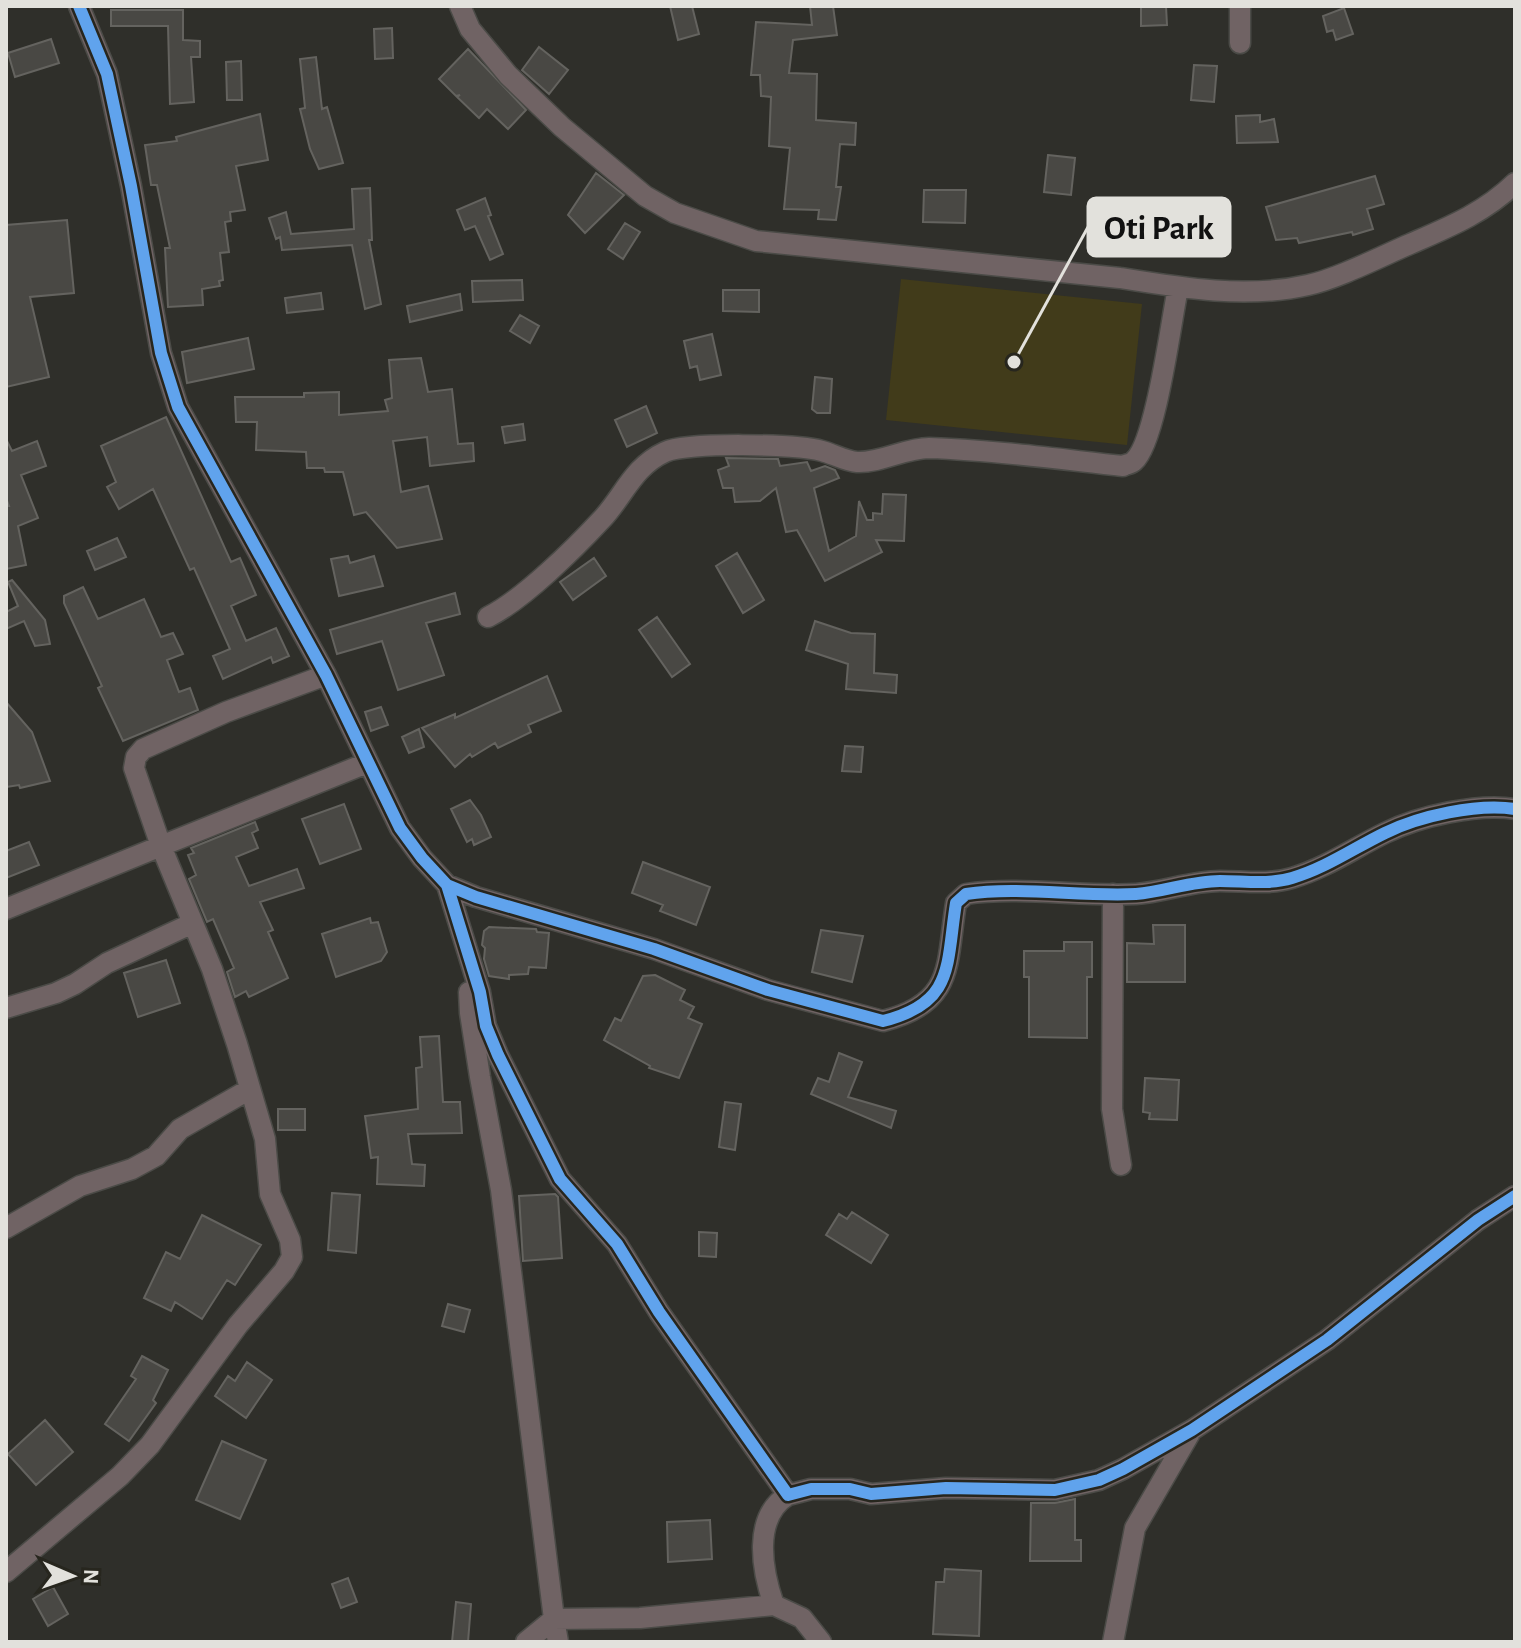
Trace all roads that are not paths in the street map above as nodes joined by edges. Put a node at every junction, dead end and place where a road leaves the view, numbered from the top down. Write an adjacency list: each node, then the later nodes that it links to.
1 (79, 6): 8 (street)
2 (460, 6): 6 (street)
3 (1240, 6): 4 (street)
4 (1240, 43)
5 (1515, 183): 6 (street)
6 (1178, 288): 7 (street)
7 (488, 617)
8 (326, 675): 9 (street); 11 (street)
9 (367, 763): 11 (street); 12 (street)
10 (1515, 809): 13 (street)
11 (161, 846): 14 (street); 15 (street)
12 (447, 885): 13 (street); 16 (street)
13 (1113, 894): 19 (street)
14 (6, 909)
15 (193, 923): 17 (street); 18 (street)
16 (468, 952): 23 (street); 26 (street)
17 (6, 1008)
18 (250, 1089): 21 (street); 24 (street)
19 (1121, 1165)
20 (1515, 1196): 22 (street)
21 (6, 1228)
22 (1192, 1430): 23 (street); 30 (street)
23 (788, 1495): 25 (street)
24 (6, 1572)
25 (774, 1605): 26 (street); 29 (street)
26 (554, 1619): 27 (street); 28 (street)
27 (526, 1642)
28 (558, 1642)
29 (821, 1642)
30 (1113, 1642)

